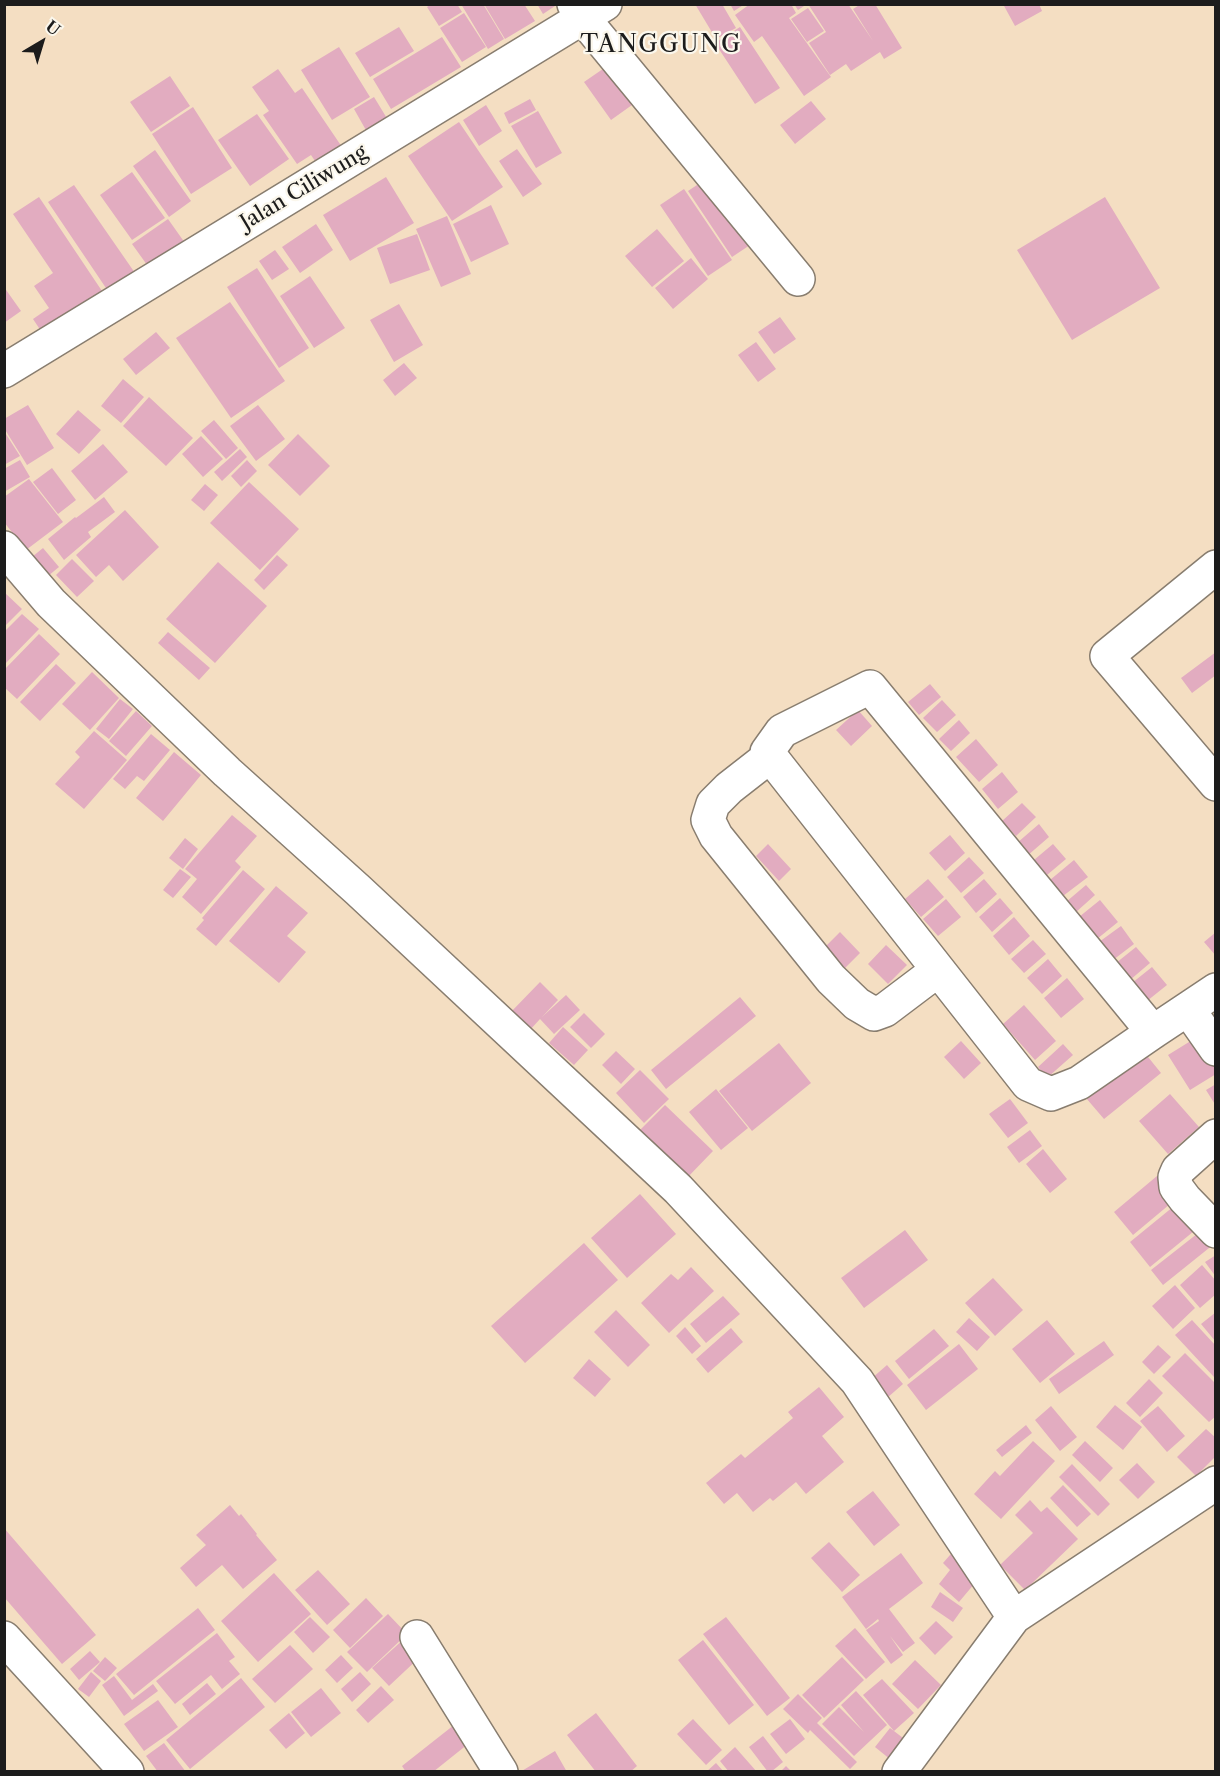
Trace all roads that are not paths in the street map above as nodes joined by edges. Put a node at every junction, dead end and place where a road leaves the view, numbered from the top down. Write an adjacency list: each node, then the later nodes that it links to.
1 (587, 9): 2 (street); 3 (street, Jalan Ciliwung)
2 (798, 279)
3 (4, 371)
4 (4, 548): 16 (street)
5 (1215, 567): 7 (street)
6 (770, 756): 8 (street); 8 (street); 11 (street)
7 (1215, 784)
8 (938, 970): 11 (street)
9 (1215, 990): 10 (street)
10 (1188, 1009): 11 (street); 12 (street)
11 (1153, 1032)
12 (1215, 1049)
13 (1215, 1136): 14 (street)
14 (1215, 1231)
15 (1215, 1483): 16 (street)
16 (1014, 1617): 21 (street)
17 (417, 1636): 20 (street)
18 (12, 1647): 19 (street)
19 (127, 1772)
20 (501, 1772)
21 (899, 1772)

